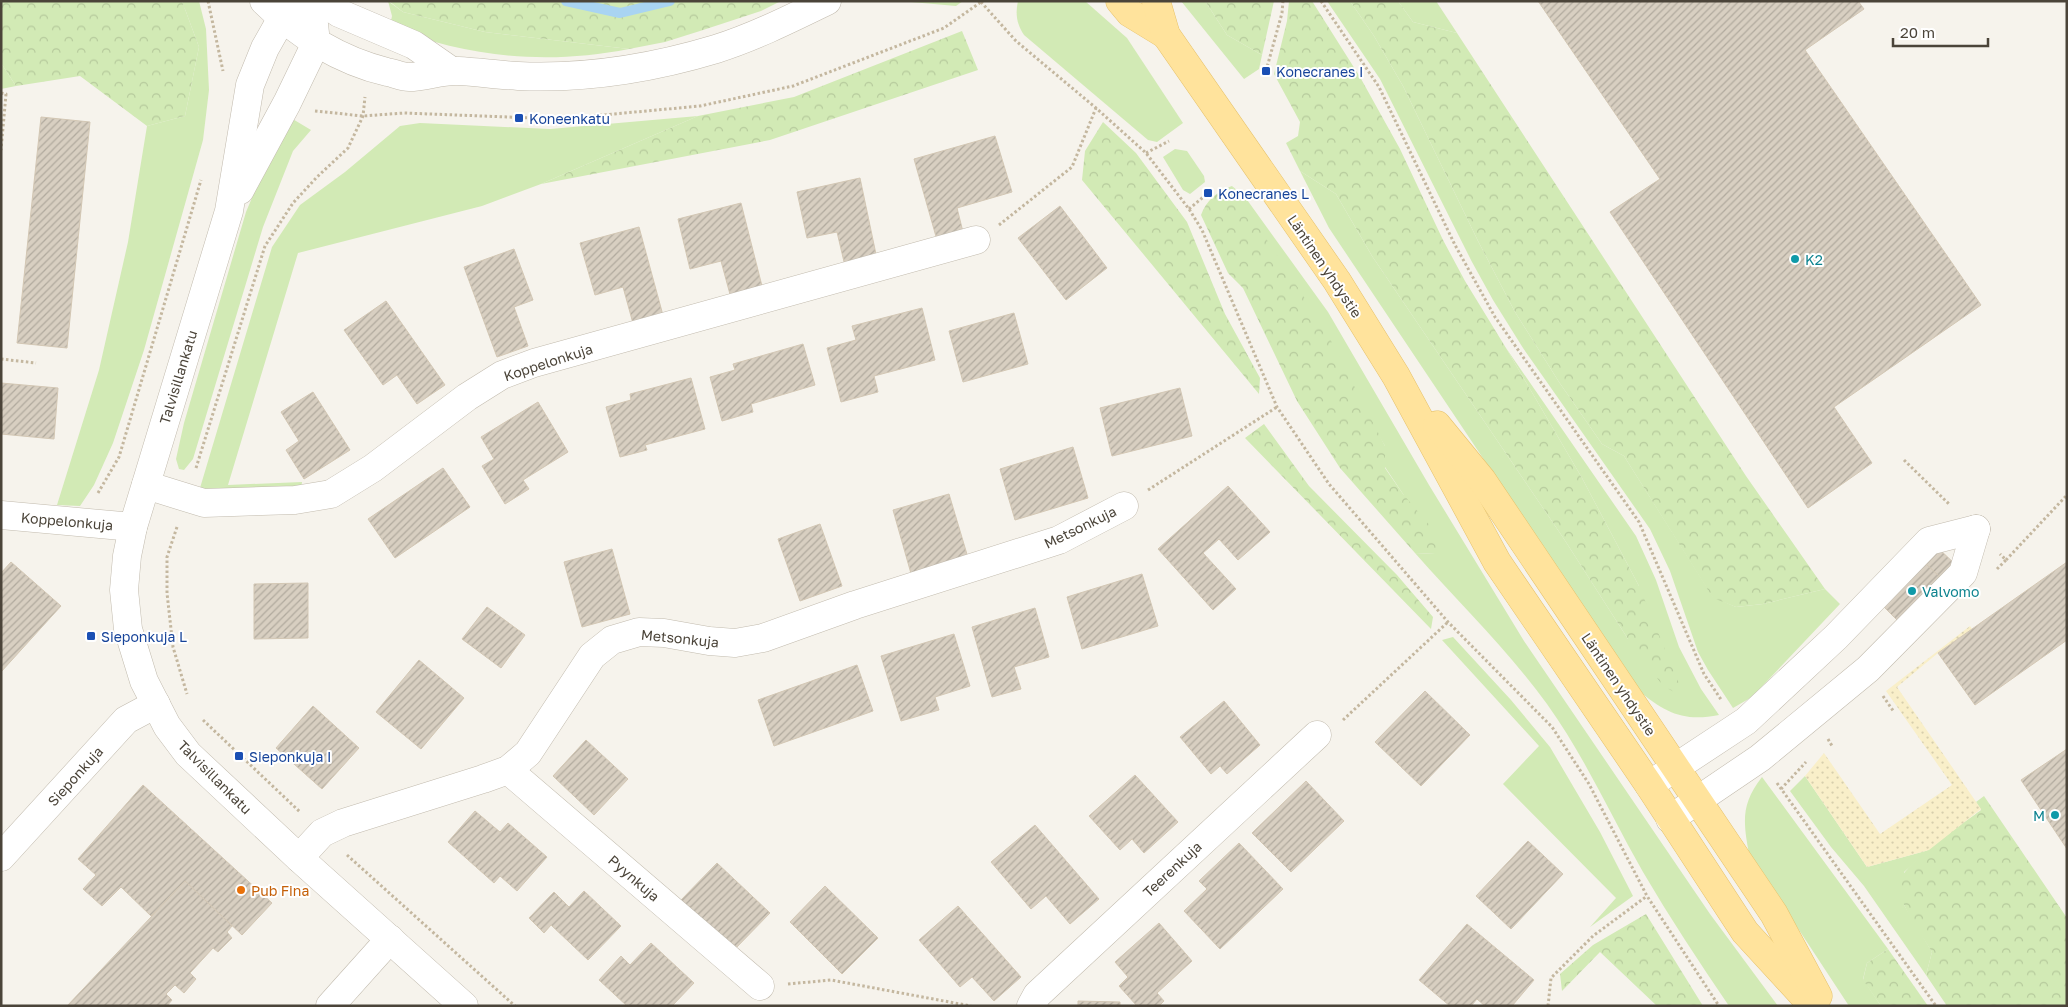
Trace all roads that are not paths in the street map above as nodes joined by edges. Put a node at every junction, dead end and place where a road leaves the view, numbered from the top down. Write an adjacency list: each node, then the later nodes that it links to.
1 (303, 1): 7 (street, Talvisillankatu)
2 (312, 1): 9 (street)
3 (321, 1): 10 (street)
4 (827, 1): 10 (street)
5 (1120, 1): 8 (main road, Läntinen yhdystie)
6 (1156, 1): 8 (main road, Läntinen yhdystie)
7 (273, 10): 9 (street); 11 (street, Talvisillankatu)
8 (1166, 35): 13 (main road, Läntinen yhdystie)
9 (316, 43): 10 (street); 11 (street, Talvisillankatu)
10 (450, 70)
11 (229, 211): 14 (street, Talvisillankatu)
12 (976, 240): 14 (street, Koppelonkuja)
13 (1396, 376): 20 (main road, Läntinen yhdystie); 22 (main road, Läntinen yhdystie)
14 (146, 485): 17 (street, Talvisillankatu)
15 (1124, 506): 21 (street, Metsonkuja)
16 (3, 522): 17 (street, Koppelonkuja)
17 (133, 527): 18 (street, Talvisillankatu)
18 (156, 704): 25 (street, Sieponkuja); 26 (street, Talvisillankatu)
19 (1317, 735): 31 (street, Teerenkuja)
20 (1676, 768): 22 (street); 23 (main road, Läntinen yhdystie); 23 (street)
21 (508, 770): 26 (street, Metsonkuja); 28 (street, Pyynkuja)
22 (1649, 785): 24 (main road, Läntinen yhdystie)
23 (1698, 800): 24 (street); 33 (main road, Läntinen yhdystie)
24 (1670, 819): 32 (main road, Läntinen yhdystie)
25 (1, 857)
26 (299, 858): 27 (street, Talvisillankatu)
27 (390, 939): 29 (street); 30 (street, Talvisillankatu)
28 (760, 986)
29 (330, 1006)
30 (464, 1006)
31 (1031, 1006)
32 (1813, 1006)
33 (1823, 1006)

